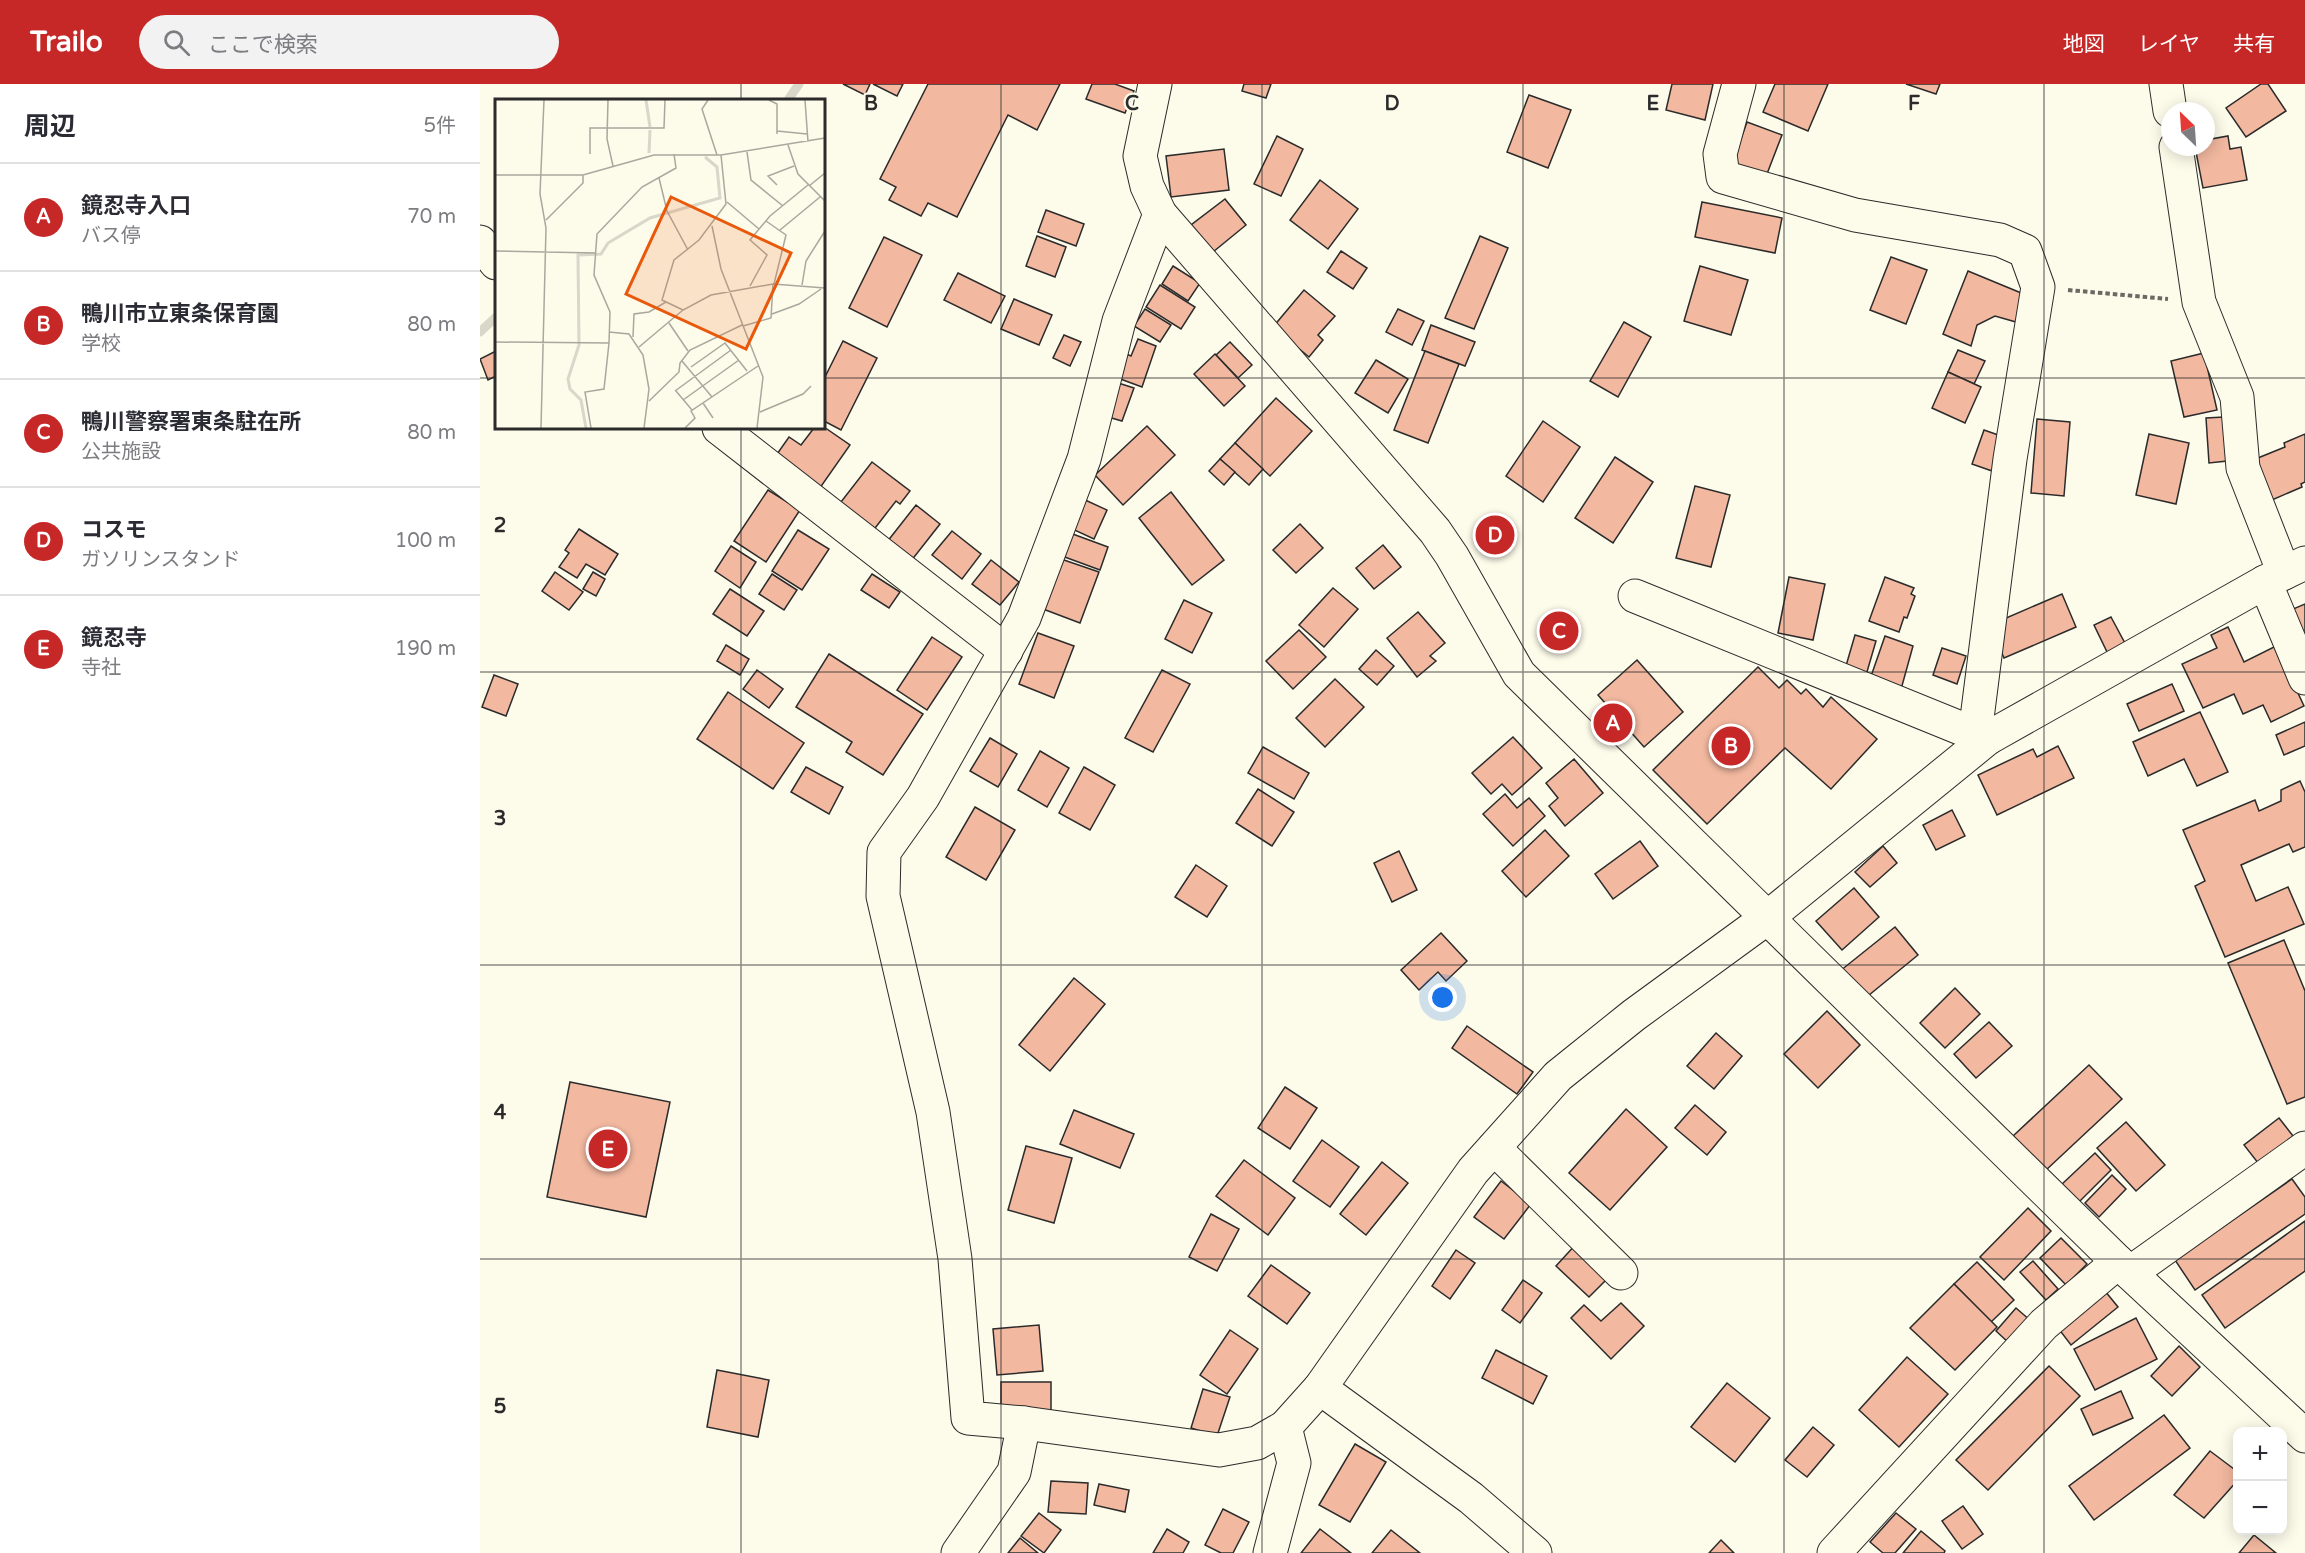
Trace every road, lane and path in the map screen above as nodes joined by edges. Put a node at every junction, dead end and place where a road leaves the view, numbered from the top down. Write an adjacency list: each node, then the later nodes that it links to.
1 (1155, 84): 6 (street)
2 (1739, 84): 9 (street)
3 (2166, 84): 4 (street)
4 (2169, 102)
5 (2177, 156): 10 (street)
6 (1160, 214): 14 (street); 17 (street)
7 (480, 242): 8 (street)
8 (495, 262)
9 (2038, 287): 10 (path); 16 (street)
10 (2199, 302): 12 (street)
11 (721, 429): 14 (street)
12 (2285, 573): 15 (street); 16 (street)
13 (1635, 596): 16 (street)
14 (1006, 651): 23 (street)
15 (2305, 678)
16 (1982, 736): 17 (street)
17 (1767, 918): 18 (street); 20 (street)
18 (1494, 1148): 21 (street); 22 (street)
19 (2305, 1148): 20 (street)
20 (2124, 1267): 25 (street); 29 (street)
21 (1621, 1273)
22 (1320, 1389): 24 (street); 28 (street)
23 (1024, 1423): 24 (street); 26 (street)
24 (1285, 1426): 27 (street)
25 (2305, 1436)
26 (958, 1553)
27 (1270, 1553)
28 (1534, 1553)
29 (1834, 1553)

